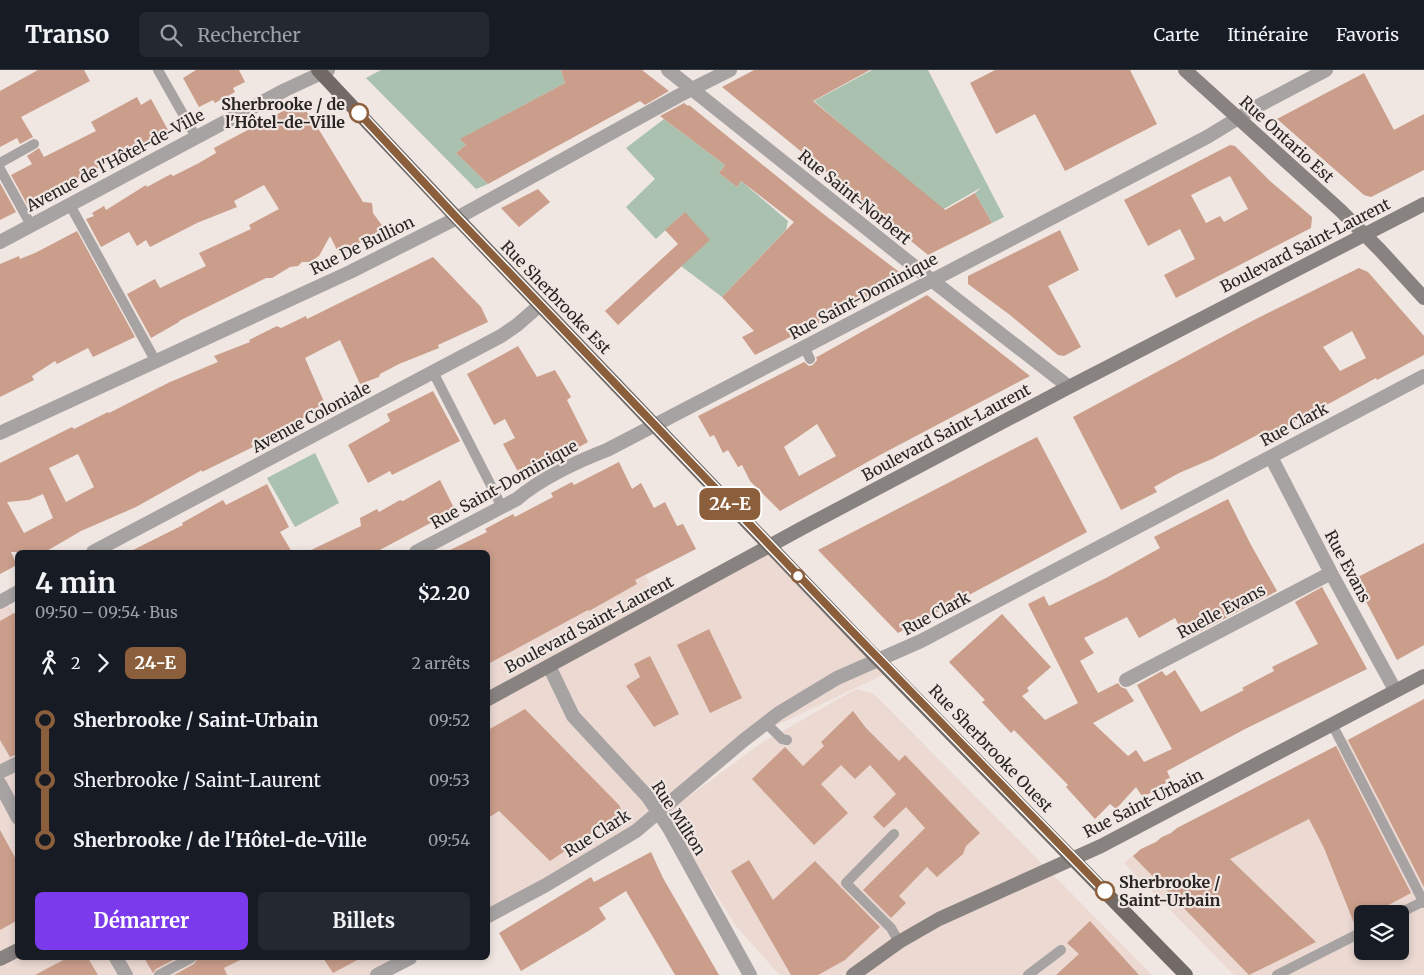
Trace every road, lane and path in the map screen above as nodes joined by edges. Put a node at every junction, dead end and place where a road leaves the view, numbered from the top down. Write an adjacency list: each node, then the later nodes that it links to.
1 (158, 70): 9 (lane)
2 (668, 70): 7 (street, Rue Saint-Norbert)
3 (730, 70): 7 (street, Rue De Bullion)
4 (1185, 70): 8 (main road, Rue Ontario Est)
5 (1326, 70): 8 (street, Rue Saint-Dominique)
6 (322, 71): 9 (street, Avenue de l'Hôtel-de-Ville); 15 (main road, Rue Sherbrooke Est)
7 (692, 89): 15 (street, Rue De Bullion); 19 (street, Rue Saint-Norbert)
8 (1239, 118): 17 (main road, Rue Ontario Est); 19 (street, Rue Saint-Dominique)
9 (196, 137): 14 (street, Avenue de l'Hôtel-de-Ville)
10 (34, 144): 11 (lane)
11 (0, 163)
12 (0, 169): 16 (lane)
13 (1424, 204): 17 (main road, Boulevard Saint-Laurent)
14 (70, 205): 16 (street, Avenue de l'Hôtel-de-Ville); 22 (lane)
15 (457, 218): 21 (main road, Rue Sherbrooke Est); 22 (street, Rue De Bullion)
16 (31, 225): 18 (street, Avenue de l'Hôtel-de-Ville)
17 (1365, 234): 20 (main road, Rue Ontario Est); 25 (main road, Boulevard Saint-Laurent)
18 (0, 242)
19 (932, 279): 25 (street, Rue Saint-Norbert); 26 (street, Rue Saint-Dominique)
20 (1424, 298)
21 (540, 305): 23 (street, Avenue Coloniale); 26 (main road, Rue Sherbrooke Est)
22 (155, 360): 27 (street, Rue De Bullion)
23 (433, 372): 29 (lane); 31 (street, Avenue Coloniale)
24 (1424, 376): 28 (street, Rue Clark)
25 (1069, 387): 30 (main road, Boulevard Saint-Laurent)
26 (654, 424): 29 (street, Rue Saint-Dominique); 30 (main road, Rue Sherbrooke Est)
27 (0, 432)
28 (1271, 456): 33 (street, Rue Evans); 36 (street, Rue Clark)
29 (502, 507): 32 (street, Rue Saint-Dominique)
30 (771, 546): 36 (main road, Rue Sherbrooke Ouest); 37 (main road, Boulevard Saint-Laurent)
31 (97, 550)
32 (420, 550)
33 (1331, 573): 39 (street, Ruelle Evans); 40 (street, Rue Evans)
34 (15, 597): 35 (street)
35 (0, 602)
36 (879, 659): 42 (street, Rue Clark); 51 (main road, Rue Sherbrooke Ouest)
37 (549, 666): 41 (main road, Boulevard Saint-Laurent); 49 (street, Rue Milton)
38 (1424, 676): 40 (main road, Rue Saint-Urbain)
39 (1126, 680)
40 (1396, 690): 43 (main road, Rue Saint-Urbain)
41 (490, 698)
42 (766, 723): 44 (lane); 49 (street, Rue Clark)
43 (1332, 724): 51 (main road, Rue Saint-Urbain); 52 (lane)
44 (787, 740)
45 (15, 764): 46 (street)
46 (0, 772)
47 (0, 784): 48 (street)
48 (15, 812)
49 (658, 812): 54 (street, Rue Clark); 66 (street, Rue Milton)
50 (894, 834): 56 (lane)
51 (1073, 858): 56 (main road, Rue Saint-Urbain); 69 (main road, Rue Sherbrooke Ouest)
52 (1424, 902): 53 (lane)
53 (1409, 909)
54 (490, 915)
55 (1354, 936): 70 (lane)
56 (899, 942): 67 (main road, Rue Saint-Urbain)
57 (1061, 950): 68 (lane)
58 (15, 952): 59 (main road)
59 (0, 959)
60 (117, 960): 63 (street)
61 (187, 960): 64 (lane)
62 (406, 960): 65 (street)
63 (126, 975)
64 (159, 975)
65 (377, 975)
66 (750, 975)
67 (853, 975)
68 (1028, 975)
69 (1186, 975)
70 (1277, 975)

